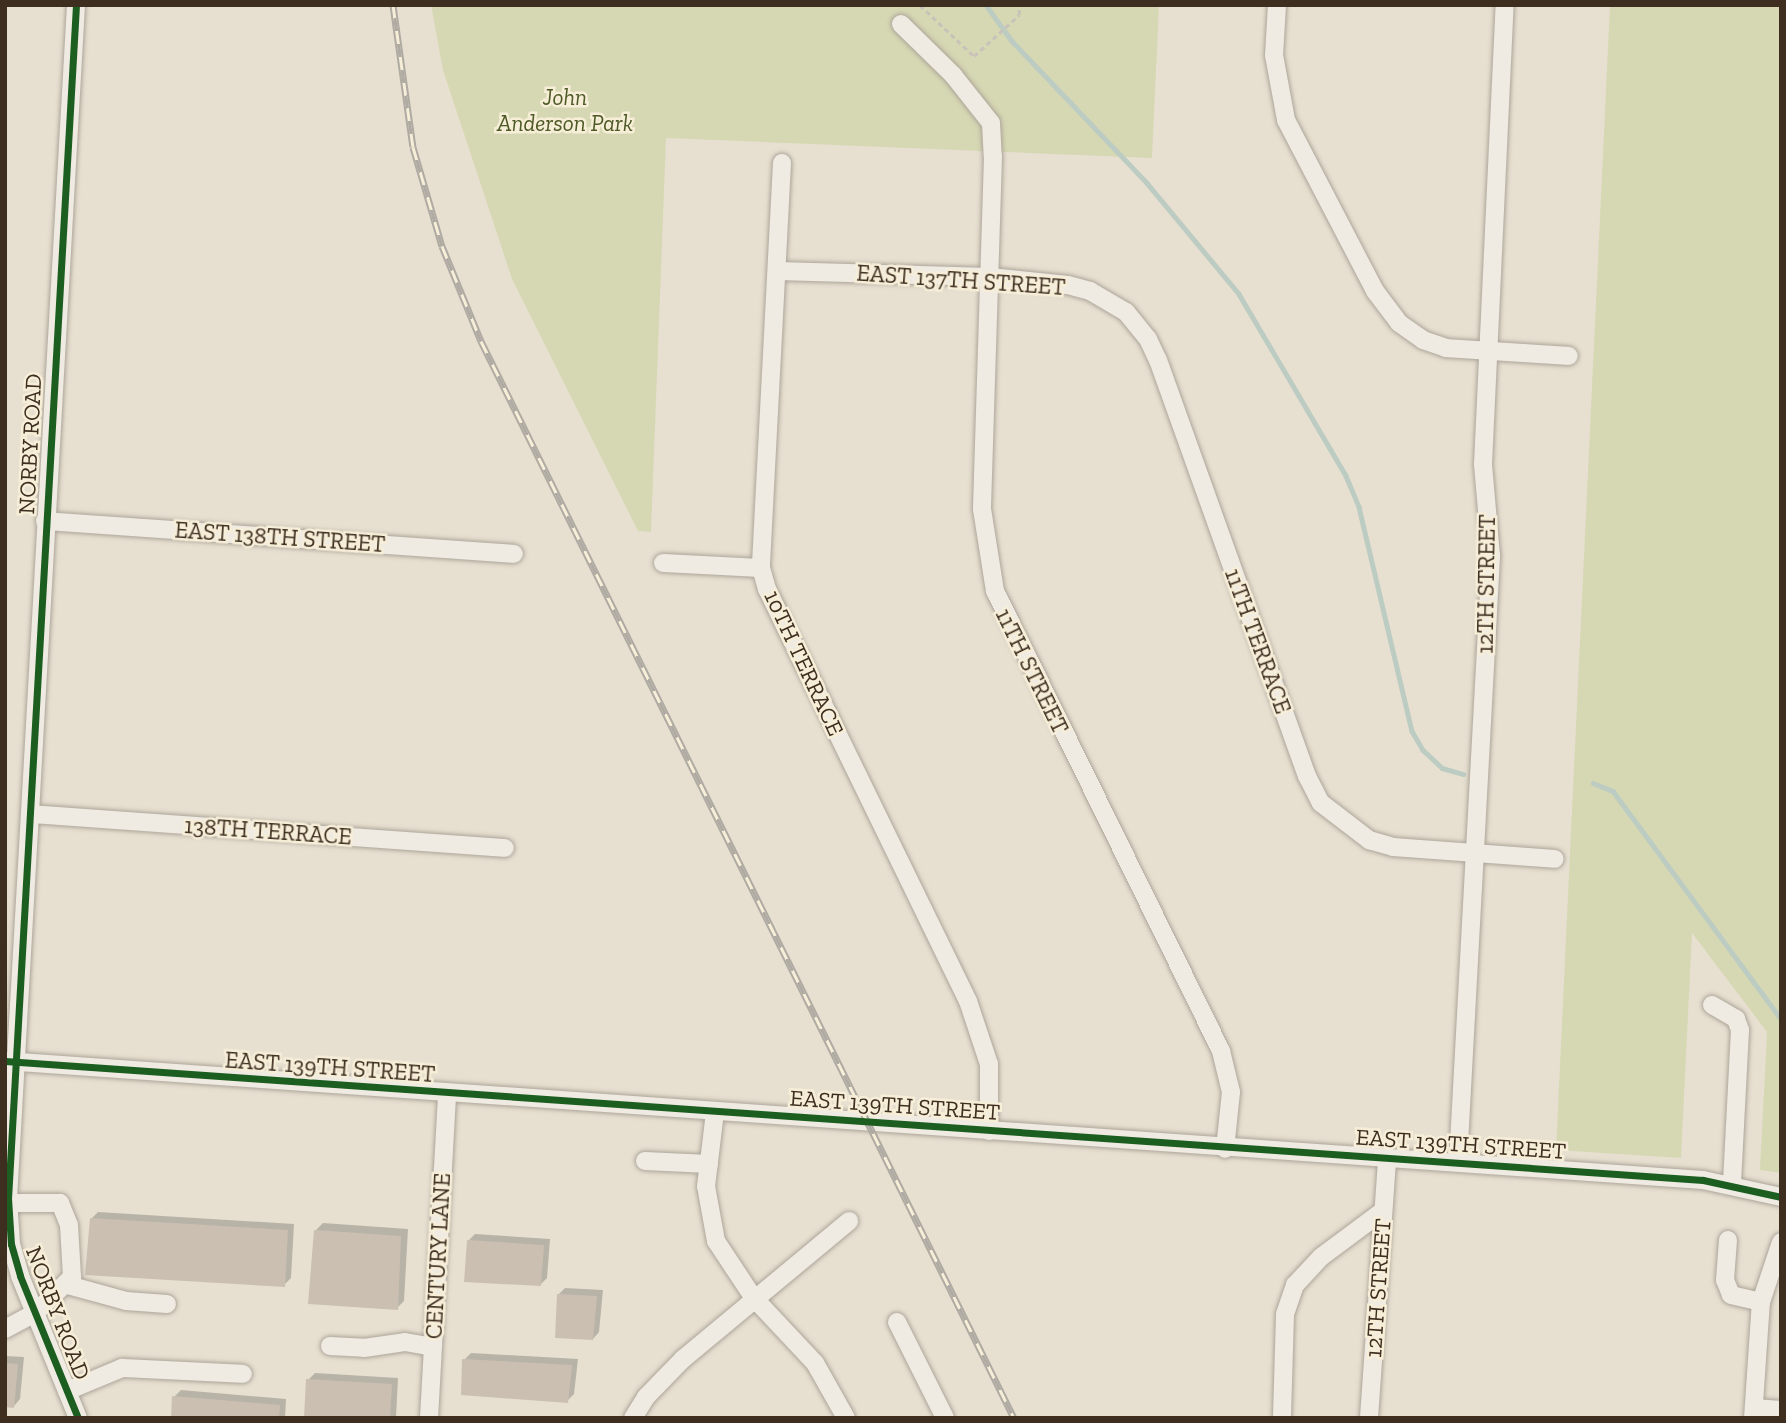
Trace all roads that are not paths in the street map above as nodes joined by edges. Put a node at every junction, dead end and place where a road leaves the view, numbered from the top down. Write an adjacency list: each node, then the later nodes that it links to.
1 (76, 5): 11 (street, NORBY ROAD)
2 (1277, 5): 9 (street)
3 (1505, 5): 9 (street, 12TH STREET)
4 (901, 24): 7 (street, 11TH STREET)
5 (782, 163): 6 (street, 10TH TERRACE)
6 (777, 271): 7 (street, EAST 137TH STREET); 14 (street, 10TH TERRACE)
7 (990, 277): 8 (street, EAST 137TH STREET); 24 (street, 11TH STREET)
8 (1135, 322): 17 (street, 11TH TERRACE)
9 (1488, 353): 10 (street); 17 (street, 12TH STREET)
10 (1569, 356)
11 (45, 521): 12 (street, EAST 138TH STREET); 15 (street, NORBY ROAD)
12 (514, 554)
13 (663, 563): 14 (street)
14 (761, 568): 23 (street, 10TH TERRACE)
15 (31, 814): 16 (street, 138TH TERRACE); 20 (street, NORBY ROAD)
16 (505, 848)
17 (1475, 855): 18 (street); 27 (street, 12TH STREET)
18 (1555, 859)
19 (1712, 1005): 29 (street)
20 (10, 1061): 21 (street, EAST 139TH STREET); 31 (street, NORBY ROAD)
21 (447, 1095): 22 (street, EAST 139TH STREET); 44 (street, CENTURY LANE)
22 (715, 1112): 23 (street, EAST 139TH STREET); 28 (street)
23 (989, 1131): 24 (street, EAST 139TH STREET)
24 (1225, 1149): 25 (street, EAST 139TH STREET)
25 (1387, 1158): 27 (street, EAST 139TH STREET); 32 (street, 12TH STREET)
26 (645, 1161): 28 (street)
27 (1458, 1162): 29 (street, EAST 139TH STREET)
28 (709, 1164): 37 (street)
29 (1732, 1185): 30 (street, EAST 139TH STREET)
30 (1781, 1197)
31 (7, 1200): 36 (street); 40 (street, NORBY ROAD)
32 (1383, 1211): 49 (street); 55 (street, 12TH STREET)
33 (849, 1221): 37 (street)
34 (1728, 1240): 38 (street)
35 (1781, 1242): 38 (street)
36 (68, 1285): 39 (street); 40 (street)
37 (753, 1297): 52 (street); 53 (street)
38 (1761, 1302): 48 (street)
39 (167, 1304)
40 (36, 1314): 42 (street); 46 (street, NORBY ROAD)
41 (897, 1322): 54 (street)
42 (5, 1329)
43 (330, 1346): 44 (street)
44 (433, 1347): 51 (street, CENTURY LANE)
45 (243, 1374): 46 (street)
46 (67, 1391): 50 (street, NORBY ROAD)
47 (1781, 1410): 48 (street)
48 (1754, 1413)
49 (1282, 1416)
50 (78, 1418)
51 (429, 1418)
52 (633, 1418)
53 (846, 1418)
54 (945, 1418)
55 (1369, 1418)

